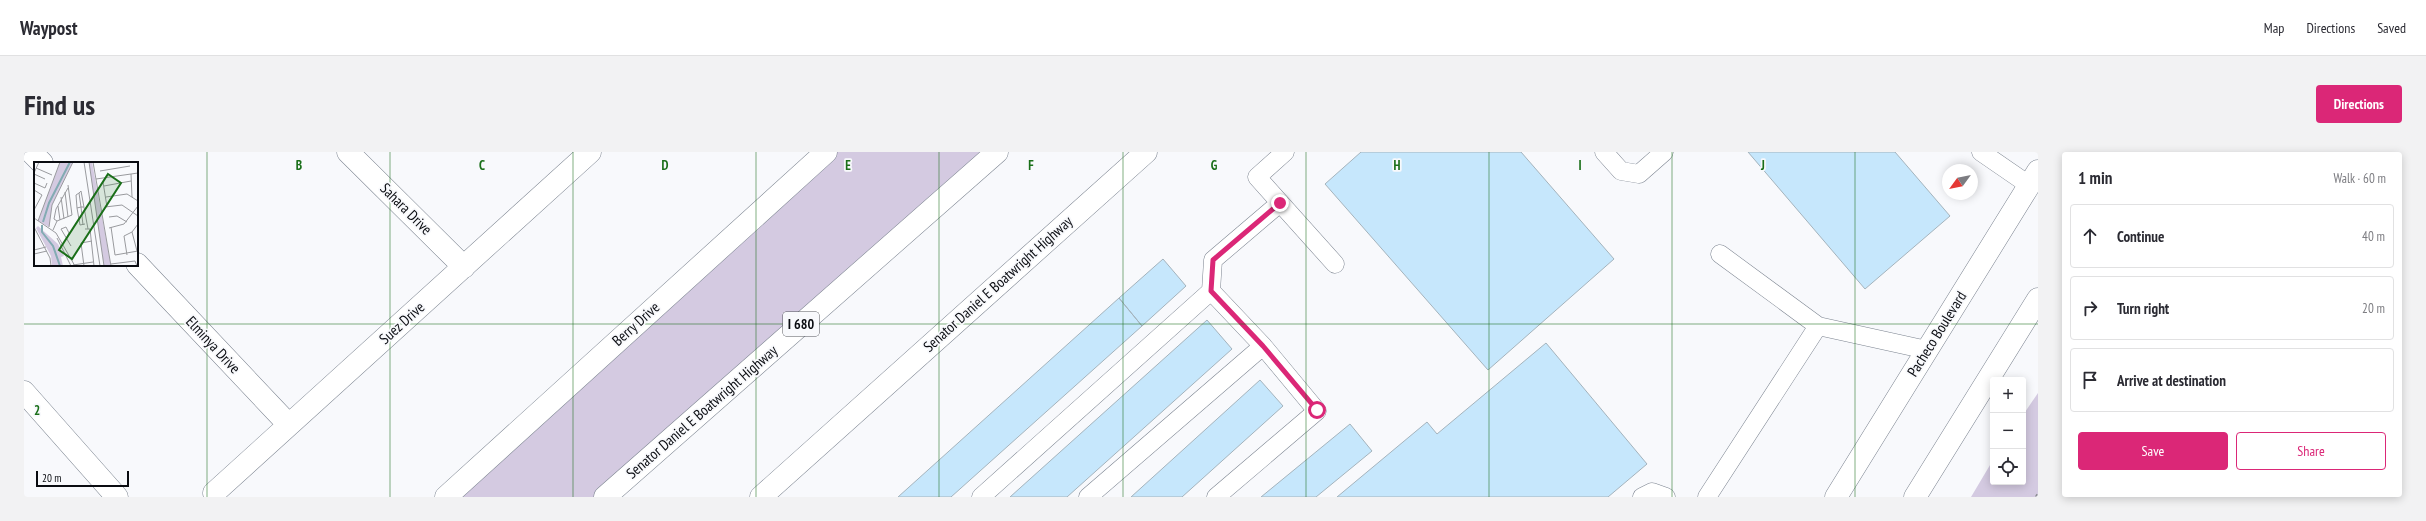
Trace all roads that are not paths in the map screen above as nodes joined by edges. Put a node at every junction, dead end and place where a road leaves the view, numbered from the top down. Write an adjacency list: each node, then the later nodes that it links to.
1 (31, 152): 11 (main road)
2 (348, 152): 17 (main road, Sahara Drive)
3 (590, 152): 17 (main road, Suez Drive)
4 (826, 152): 27 (main road, Berry Drive)
5 (998, 152): 28 (main road, Senator Daniel E Boatwright Highway / I 680)
6 (1146, 152): 29 (main road, Senator Daniel E Boatwright Highway)
7 (1285, 152): 13 (lane)
8 (1604, 152): 9 (lane)
9 (1664, 152)
10 (1981, 152): 12 (lane)
11 (41, 162)
12 (2034, 178): 22 (main road, Pacheco Boulevard)
13 (1280, 203): 15 (lane); 18 (lane)
14 (1720, 254): 20 (lane)
15 (1335, 264)
16 (138, 265): 24 (main road, Elminya Drive)
17 (464, 267): 24 (main road, Suez Drive)
18 (1211, 291): 21 (lane); 30 (lane)
19 (2038, 299): 37 (main road)
20 (1818, 326): 22 (lane); 35 (lane)
21 (1263, 346): 31 (lane); 32 (lane)
22 (1928, 350): 36 (main road, Pacheco Boulevard)
23 (24, 392): 26 (main road)
24 (289, 425): 25 (main road, Suez Drive)
25 (214, 494)
26 (117, 497)
27 (446, 497)
28 (606, 497)
29 (761, 497)
30 (981, 497)
31 (1088, 497)
32 (1216, 497)
33 (1642, 497): 34 (lane)
34 (1666, 497)
35 (1707, 497)
36 (1836, 497)
37 (1915, 497)

